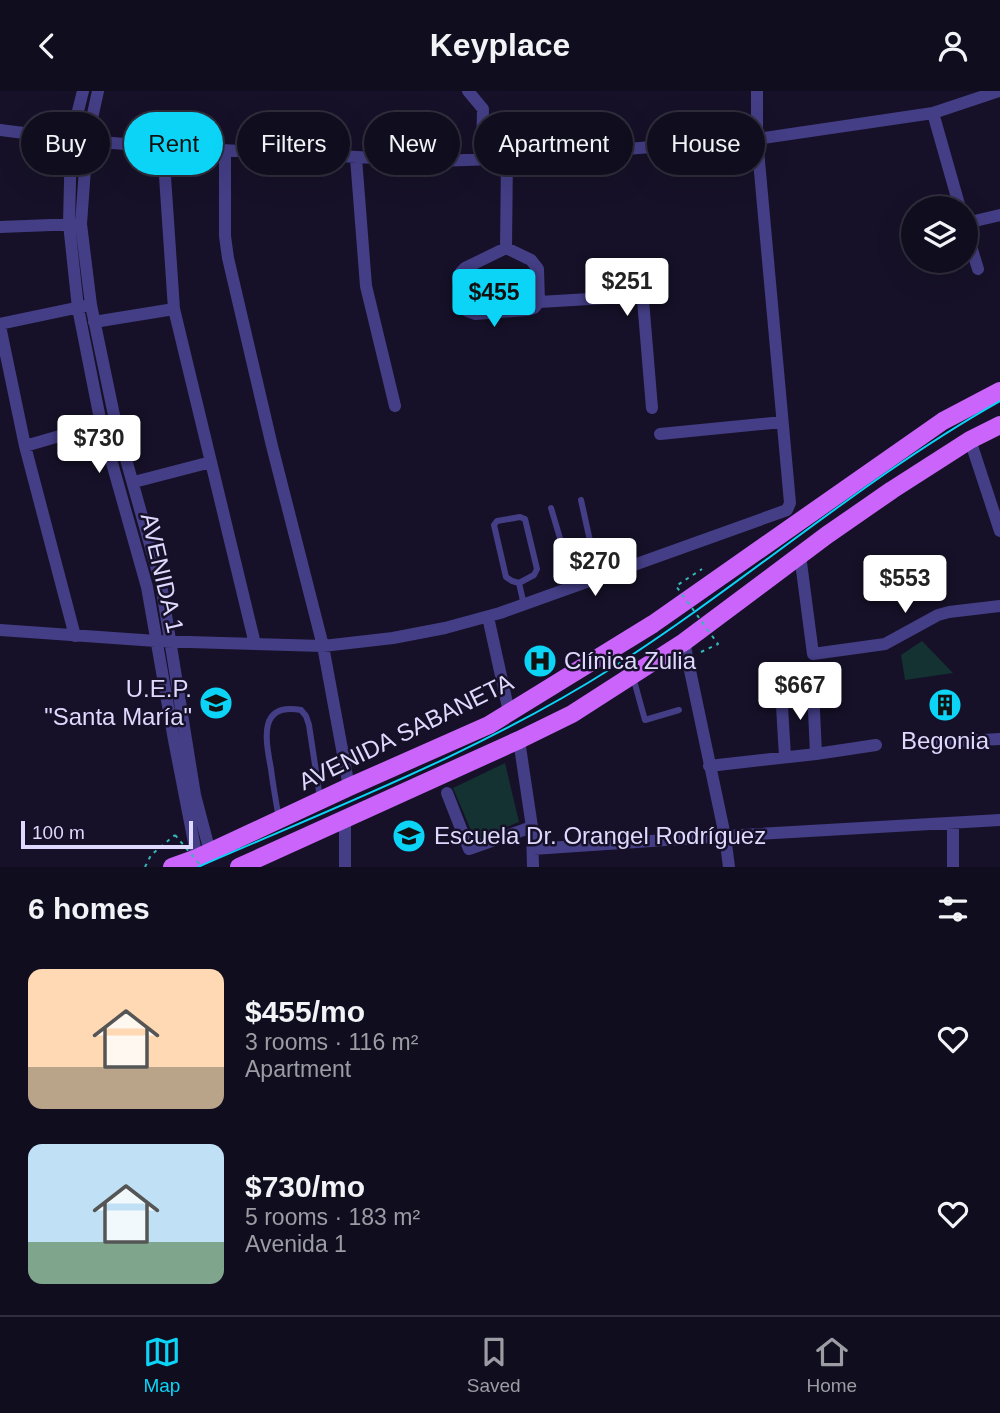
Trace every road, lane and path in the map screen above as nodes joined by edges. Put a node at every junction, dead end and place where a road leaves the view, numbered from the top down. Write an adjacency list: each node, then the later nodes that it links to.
1 (83, 91): 6 (street, AVENIDA 1)
2 (98, 91): 7 (street)
3 (468, 91): 8 (street)
4 (757, 91): 9 (street)
5 (999, 91): 10 (street)
6 (78, 112)
7 (93, 112)
8 (483, 112)
9 (757, 112)
10 (933, 113): 13 (street); 22 (street)
11 (0, 130): 12 (street)
12 (21, 133)
13 (765, 138)
14 (225, 151): 15 (street); 64 (street)
15 (356, 158): 16 (street); 35 (street)
16 (474, 160)
17 (73, 175): 25 (street, AVENIDA 1)
18 (82, 175): 25 (street)
19 (165, 175): 31 (street)
20 (507, 175): 27 (street)
21 (760, 175): 38 (street)
22 (957, 196)
23 (1000, 215): 24 (street)
24 (978, 220)
25 (75, 224): 26 (street); 29 (street); 30 (street, AVENIDA 1)
26 (0, 227)
27 (506, 248): 28 (street); 28 (street)
28 (539, 302): 36 (street)
29 (92, 305): 30 (street); 32 (street)
30 (78, 308): 33 (street); 39 (street, AVENIDA 1)
31 (174, 309): 32 (street); 44 (street)
32 (94, 322): 37 (street)
33 (0, 325): 43 (street)
34 (1000, 391): 70 (main road, AVENIDA SABANETA)
35 (395, 406)
36 (652, 408)
37 (115, 420): 39 (street); 45 (street)
38 (782, 422): 41 (street); 53 (street)
39 (101, 424): 43 (street); 49 (street, AVENIDA 1)
40 (1000, 425): 42 (main road)
41 (660, 434)
42 (970, 440): 50 (street); 51 (main road)
43 (25, 446): 60 (street)
44 (211, 462): 45 (street); 63 (street)
45 (134, 482): 48 (street)
46 (581, 500): 53 (lane)
47 (551, 508): 55 (lane)
48 (145, 525): 49 (street); 61 (street)
49 (131, 529): 61 (street, AVENIDA 1)
50 (1000, 530)
51 (800, 555): 57 (street); 62 (main road)
52 (702, 569): 65 (path, bridge)
53 (598, 579): 55 (street)
54 (519, 583): 54 (lane); 56 (lane)
55 (574, 587): 56 (street)
56 (524, 605): 58 (street)
57 (1000, 606)
58 (488, 617): 64 (street); 70 (street)
59 (0, 630): 60 (street)
60 (75, 636): 61 (street)
61 (163, 641): 63 (street); 88 (street)
62 (684, 642): 66 (main road); 77 (street)
63 (255, 644): 64 (street)
64 (323, 646): 78 (street)
65 (701, 652)
66 (633, 675): 69 (lane); 72 (main road)
67 (781, 689): 76 (street)
68 (813, 689): 75 (street)
69 (679, 710)
70 (509, 712): 78 (main road, AVENIDA SABANETA)
71 (1000, 739): 73 (street)
72 (519, 740): 81 (main road); 85 (street)
73 (930, 743)
74 (876, 745): 75 (street)
75 (816, 754): 76 (street)
76 (785, 757): 77 (street)
77 (709, 766): 86 (street)
78 (349, 787): 80 (main road, AVENIDA SABANETA)
79 (447, 793): 85 (street)
80 (321, 801): 83 (main road, AVENIDA SABANETA); 83 (lane)
81 (345, 820): 91 (main road); 92 (street)
82 (1000, 820): 84 (street)
83 (279, 821): 88 (main road, AVENIDA SABANETA)
84 (953, 824): 86 (street); 95 (street)
85 (532, 827): 87 (street)
86 (725, 836): 87 (street); 94 (street)
87 (533, 849): 93 (street)
88 (203, 859): 89 (path, bridge); 90 (main road, AVENIDA SABANETA)
89 (145, 867)
90 (172, 867)
91 (239, 867)
92 (345, 867)
93 (533, 867)
94 (729, 867)
95 (953, 867)

